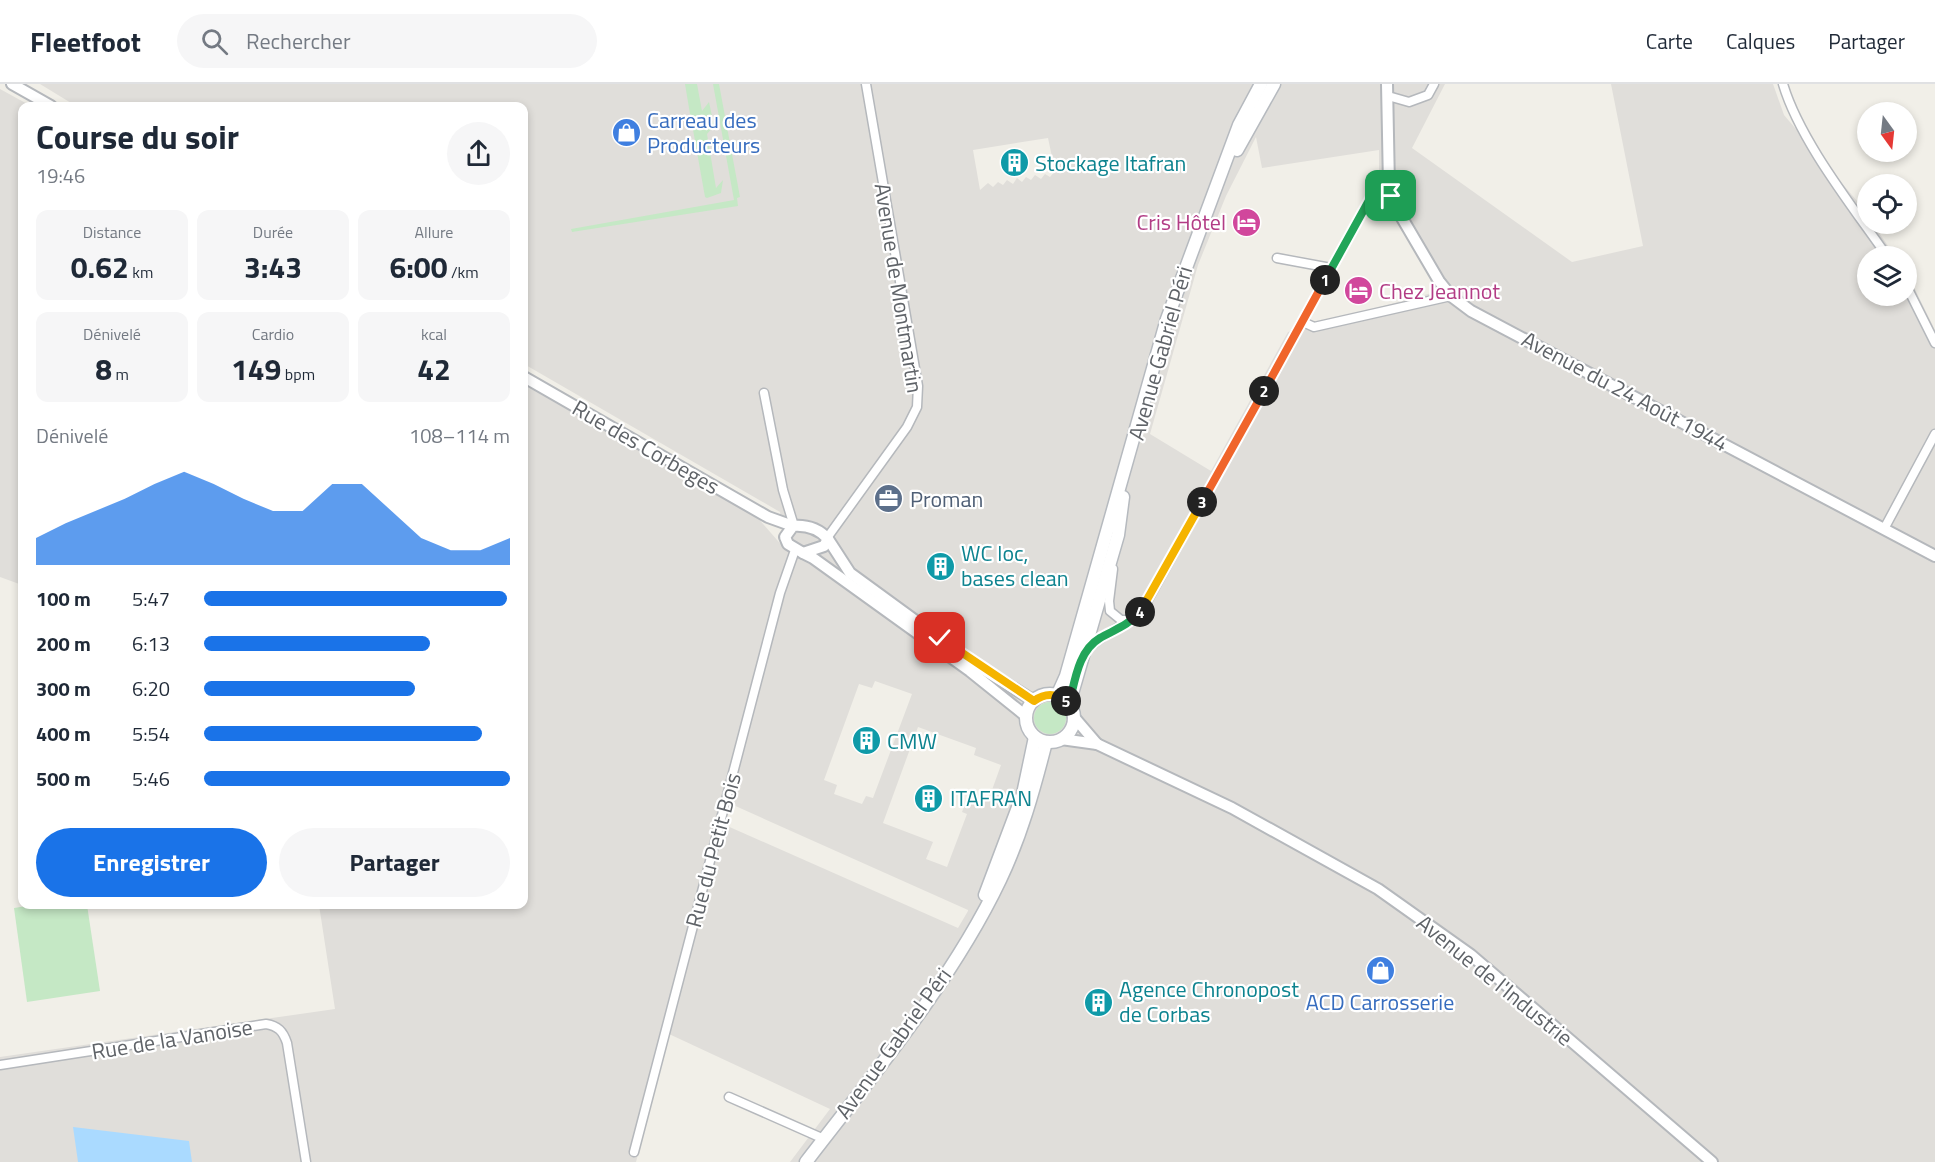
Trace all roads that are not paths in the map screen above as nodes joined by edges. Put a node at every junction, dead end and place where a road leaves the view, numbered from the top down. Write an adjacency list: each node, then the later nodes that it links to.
1 (12, 84): 9 (street)
2 (866, 84): 28 (street, Avenue de Montmartin)
3 (1261, 84): 10 (main road, Avenue Gabriel Péri)
4 (1274, 84): 10 (main road, Avenue Gabriel Péri)
5 (1387, 84): 8 (street)
6 (1434, 84): 8 (street)
7 (1782, 84): 12 (street)
8 (1388, 96): 11 (street)
9 (44, 102)
10 (1221, 177): 22 (main road, Avenue Gabriel Péri)
11 (1389, 186): 14 (street); 15 (street, Avenue du 24 Août 1944)
12 (1880, 246)
13 (1277, 258): 14 (street)
14 (1331, 268): 17 (street)
15 (1451, 296): 17 (street); 25 (street, Avenue du 24 Août 1944)
16 (1916, 306): 18 (street)
17 (1303, 322): 31 (street)
18 (1935, 343)
19 (528, 379): 23 (street, Rue des Corbeges)
20 (764, 393): 24 (street)
21 (1935, 434): 25 (street)
22 (1128, 463): 26 (main road, Avenue Gabriel Péri); 33 (main road, Avenue Gabriel Péri)
23 (768, 517): 24 (street, Rue des Corbeges); 27 (street, Rue des Corbeges)
24 (794, 526): 27 (street); 28 (street, Rue des Corbeges)
25 (1884, 529): 30 (street, Avenue du 24 Août 1944)
26 (1118, 535): 31 (street); 32 (main road, Avenue Gabriel Péri)
27 (785, 537): 29 (street, Rue des Corbeges)
28 (828, 538): 29 (street); 34 (street)
29 (799, 552): 36 (street); 44 (street, Rue du Petit Bois)
30 (1935, 556)
31 (1132, 620): 32 (street)
32 (1083, 655): 35 (main road, Avenue Gabriel Péri)
33 (1057, 696): 34 (main road); 35 (main road)
34 (1034, 701): 36 (main road)
35 (1069, 704): 37 (main road)
36 (1026, 716): 38 (main road)
37 (1073, 716): 39 (main road); 40 (street, Avenue de l'Industrie)
38 (1041, 739): 39 (main road); 43 (main road, Avenue Gabriel Péri)
39 (1061, 739): 40 (street, Avenue de l'Industrie)
40 (1097, 744): 47 (street, Avenue de l'Industrie)
41 (0, 1065): 45 (street, Rue de la Vanoise)
42 (729, 1097): 43 (street)
43 (824, 1139): 46 (main road, Avenue Gabriel Péri)
44 (634, 1152)
45 (306, 1162)
46 (806, 1162)
47 (1712, 1162)

